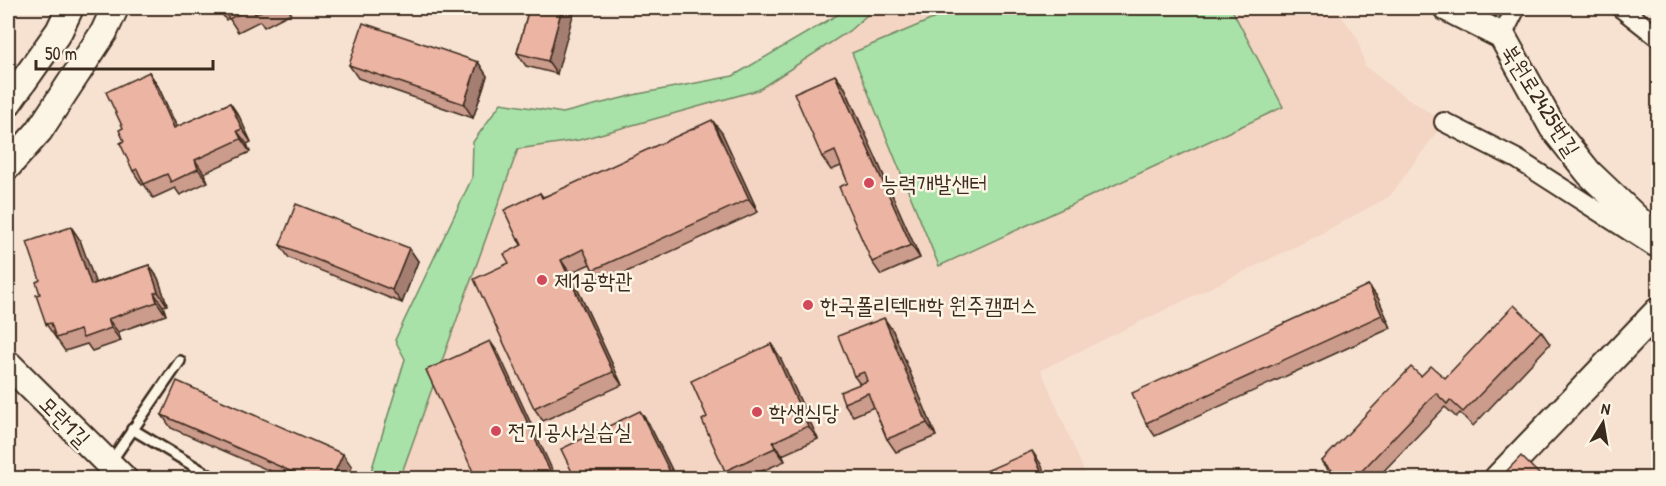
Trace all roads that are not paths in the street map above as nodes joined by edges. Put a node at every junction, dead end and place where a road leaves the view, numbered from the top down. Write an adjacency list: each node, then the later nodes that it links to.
1 (70, 8): 9 (street)
2 (115, 8): 11 (street)
3 (1508, 8): 6 (lane)
4 (1516, 8): 7 (street)
5 (1621, 8): 8 (street)
6 (1452, 11): 7 (street)
7 (1502, 36): 12 (street, 북원로2425번길)
8 (1659, 37)
9 (8, 103)
10 (1444, 122): 13 (street)
11 (8, 166)
12 (1659, 239)
13 (1659, 250)
14 (1659, 311): 20 (street)
15 (180, 361): 17 (lane)
16 (8, 364): 18 (street, 모란1길)
17 (132, 429): 18 (lane); 19 (lane)
18 (116, 472)
19 (214, 478)
20 (1498, 478)

